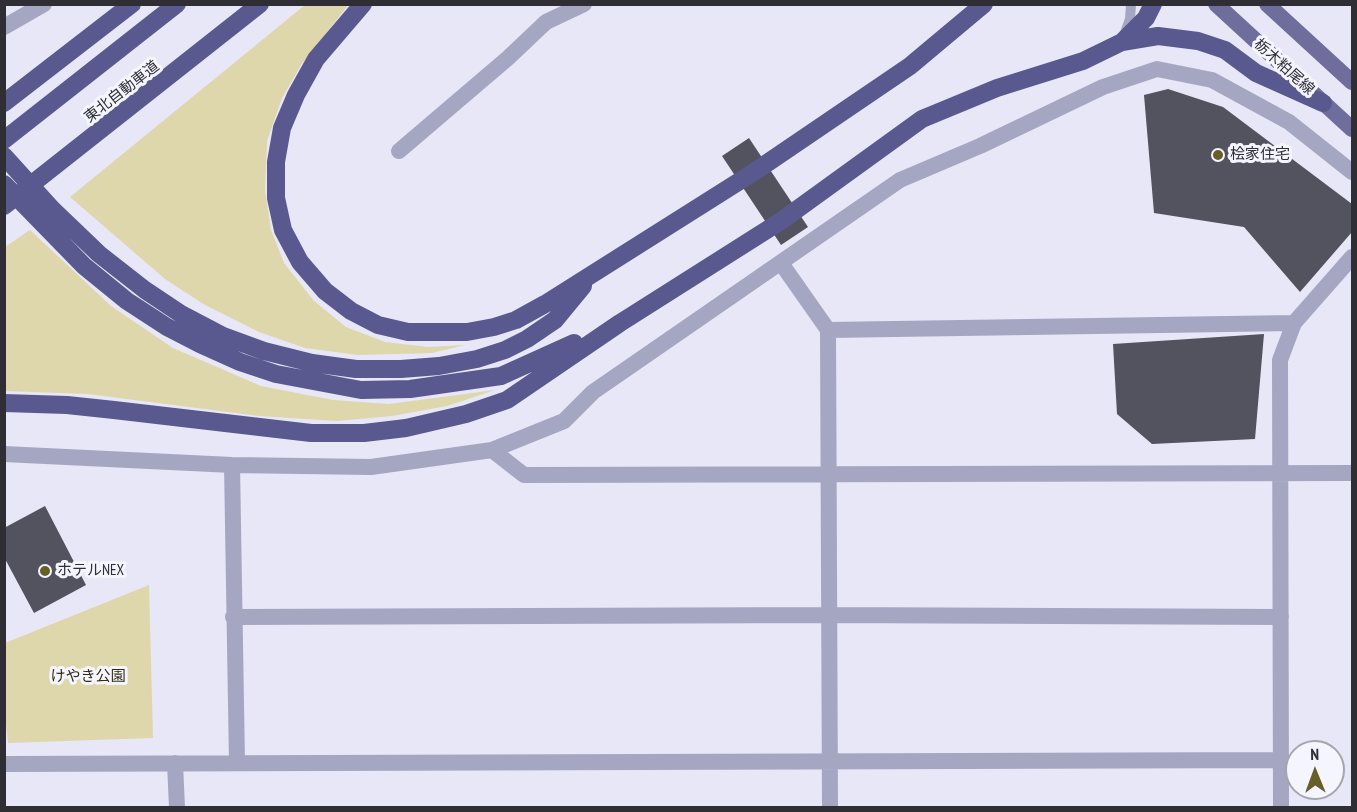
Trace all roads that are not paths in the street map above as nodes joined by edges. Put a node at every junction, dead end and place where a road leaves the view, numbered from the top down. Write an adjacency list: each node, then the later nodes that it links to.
1 (44, 4): 12 (street)
2 (132, 4): 15 (highway)
3 (177, 4): 18 (highway)
4 (260, 4): 23 (highway, 東北自動車道)
5 (363, 4): 26 (highway)
6 (584, 4): 19 (street)
7 (1131, 4): 13 (lane)
8 (1153, 4): 13 (highway)
9 (1216, 4): 16 (main road, 栃木粕尾線)
10 (1267, 4): 14 (main road)
11 (982, 6): 26 (highway)
12 (4, 27)
13 (1122, 42): 16 (highway); 27 (highway)
14 (1353, 82)
15 (10, 99)
16 (1323, 103): 17 (main road, 栃木粕尾線)
17 (1353, 129)
18 (4, 140)
19 (399, 151)
20 (4, 156): 26 (highway)
21 (1353, 172): 25 (street)
22 (4, 184): 27 (highway)
23 (4, 206)
24 (1353, 257): 28 (street)
25 (780, 262): 29 (street); 31 (street)
26 (595, 273)
27 (620, 323): 30 (highway)
28 (1294, 323): 29 (street); 34 (street)
29 (828, 330): 36 (street)
30 (4, 403)
31 (492, 450): 33 (street); 36 (street)
32 (4, 454): 33 (street)
33 (232, 465): 38 (street)
34 (1281, 472): 35 (street); 36 (street); 39 (street)
35 (1353, 473)
36 (828, 476): 37 (street)
37 (829, 615): 38 (street); 39 (street); 41 (street)
38 (233, 617): 43 (street)
39 (1281, 617): 40 (street)
40 (1281, 760): 41 (street); 47 (street)
41 (830, 761): 43 (street); 46 (street)
42 (175, 763): 43 (street); 44 (street); 45 (street)
43 (237, 763)
44 (4, 764)
45 (177, 807)
46 (831, 807)
47 (1281, 807)

